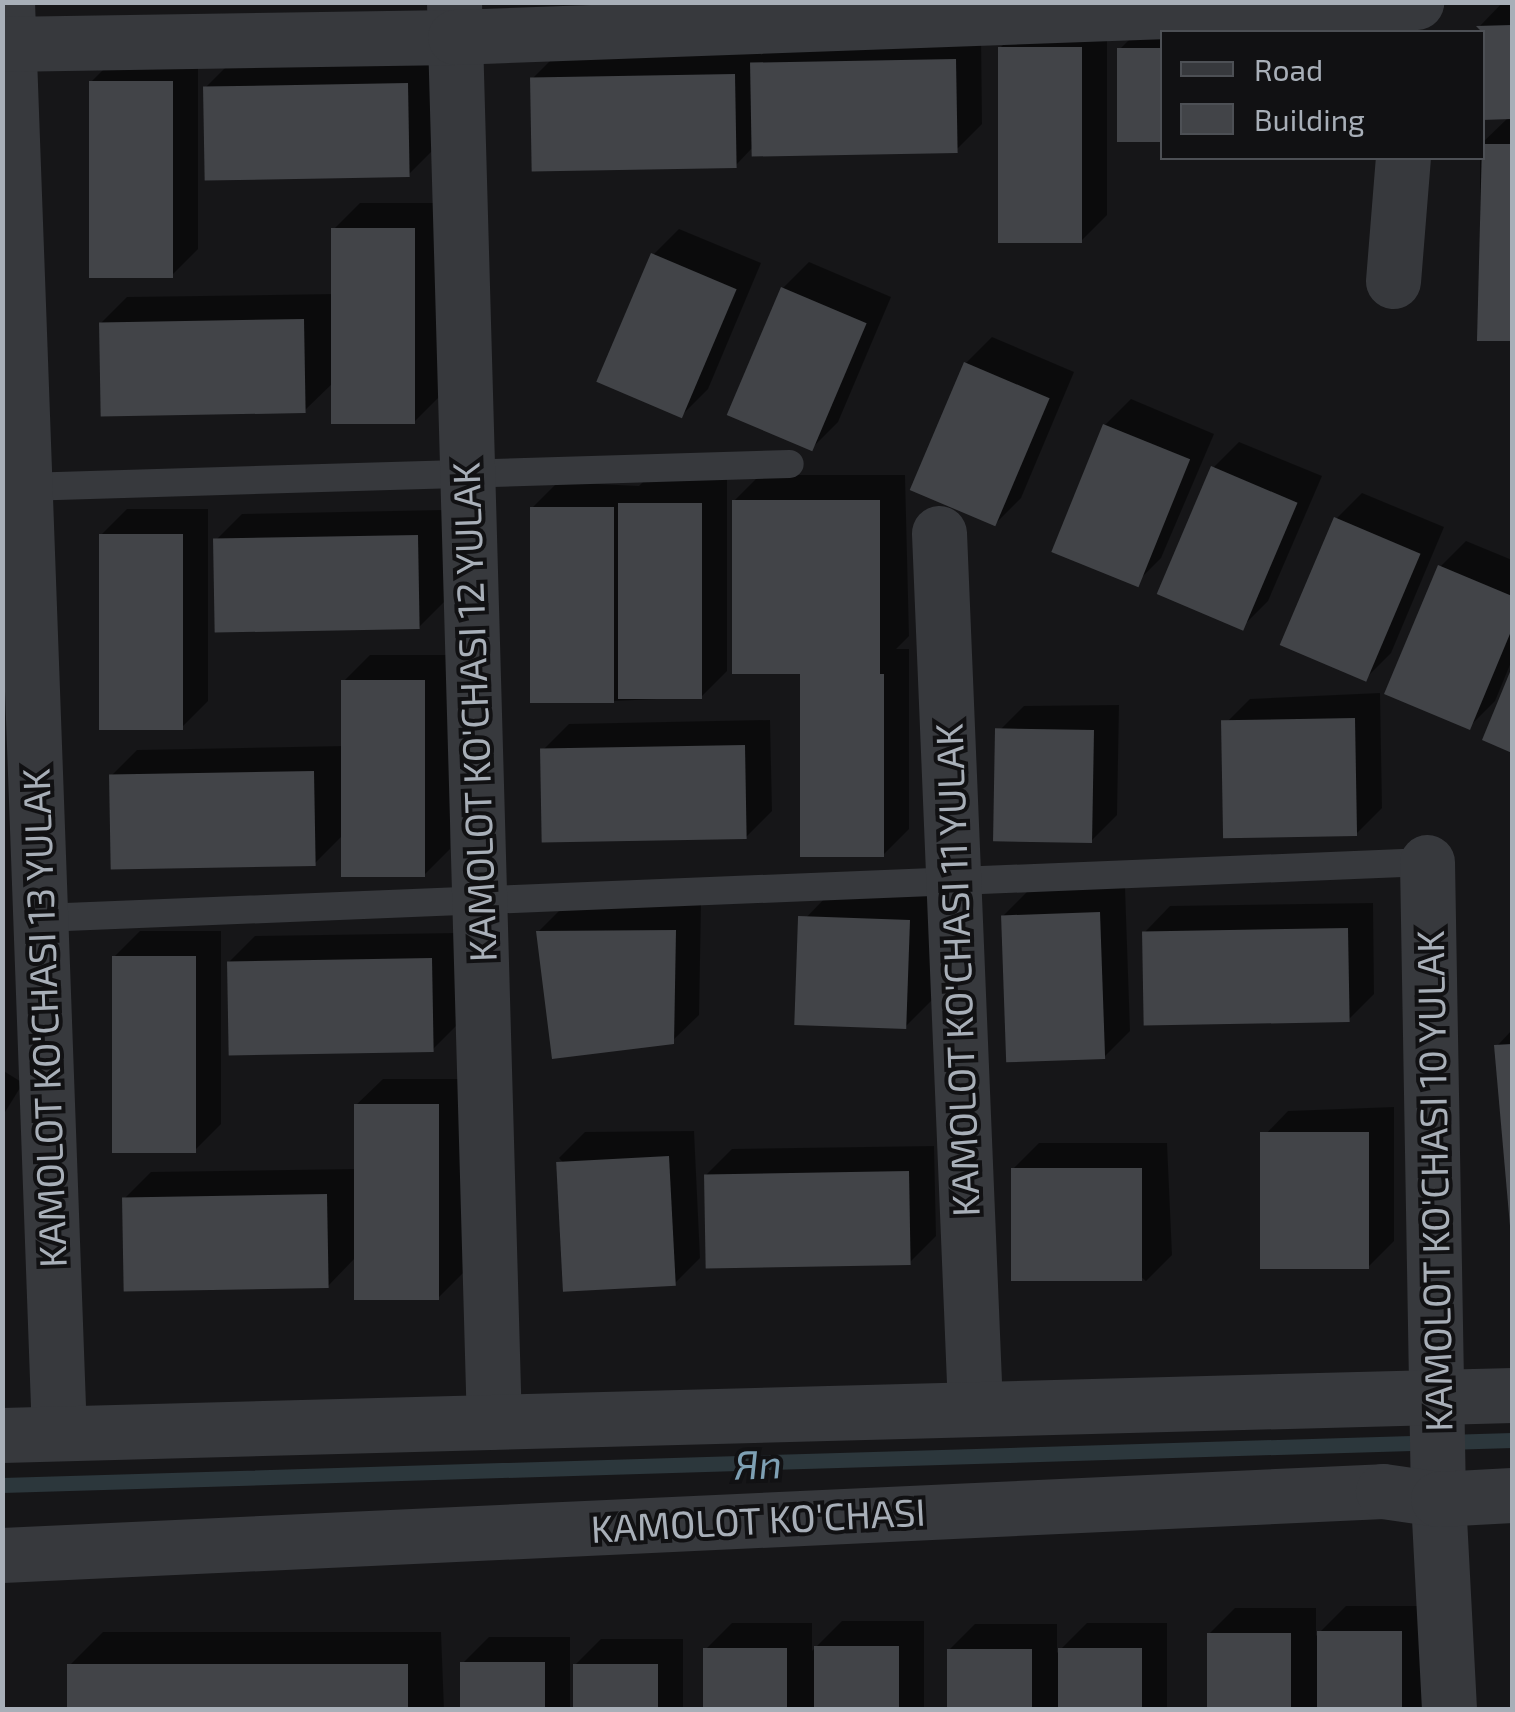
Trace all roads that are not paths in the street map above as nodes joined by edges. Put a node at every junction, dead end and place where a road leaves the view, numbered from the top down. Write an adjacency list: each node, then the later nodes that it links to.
1 (1416, 2): 2 (street)
2 (1406, 3): 3 (street); 6 (street)
3 (906, 12): 4 (street)
4 (454, 20): 5 (street); 10 (street, KAMOLOT KO'CHASI 12 YULAK)
5 (6, 30): 11 (street, KAMOLOT KO'CHASI 13 YULAK)
6 (1405, 30)
7 (1403, 160): 8 (street)
8 (1393, 281)
9 (790, 464): 10 (lane)
10 (468, 474): 11 (lane); 15 (street, KAMOLOT KO'CHASI 12 YULAK)
11 (24, 487): 16 (street, KAMOLOT KO'CHASI 13 YULAK)
12 (940, 533): 14 (street, KAMOLOT KO'CHASI 11 YULAK)
13 (1427, 862): 14 (lane); 18 (street, KAMOLOT KO'CHASI 10 YULAK)
14 (954, 877): 15 (lane); 19 (street, KAMOLOT KO'CHASI 11 YULAK)
15 (479, 895): 16 (lane); 20 (street, KAMOLOT KO'CHASI 12 YULAK)
16 (40, 918): 21 (street, KAMOLOT KO'CHASI 13 YULAK)
17 (1512, 1396): 18 (street)
18 (1442, 1398): 19 (street); 24 (street, KAMOLOT KO'CHASI 10 YULAK)
19 (975, 1408): 20 (street)
20 (494, 1422): 21 (street)
21 (59, 1433): 22 (street)
22 (2, 1435)
23 (1512, 1495): 24 (street, KAMOLOT KO'CHASI)
24 (1438, 1499): 25 (street, KAMOLOT KO'CHASI); 26 (street, KAMOLOT KO'CHASI 10 YULAK)
25 (2, 1555)
26 (1449, 1710)

